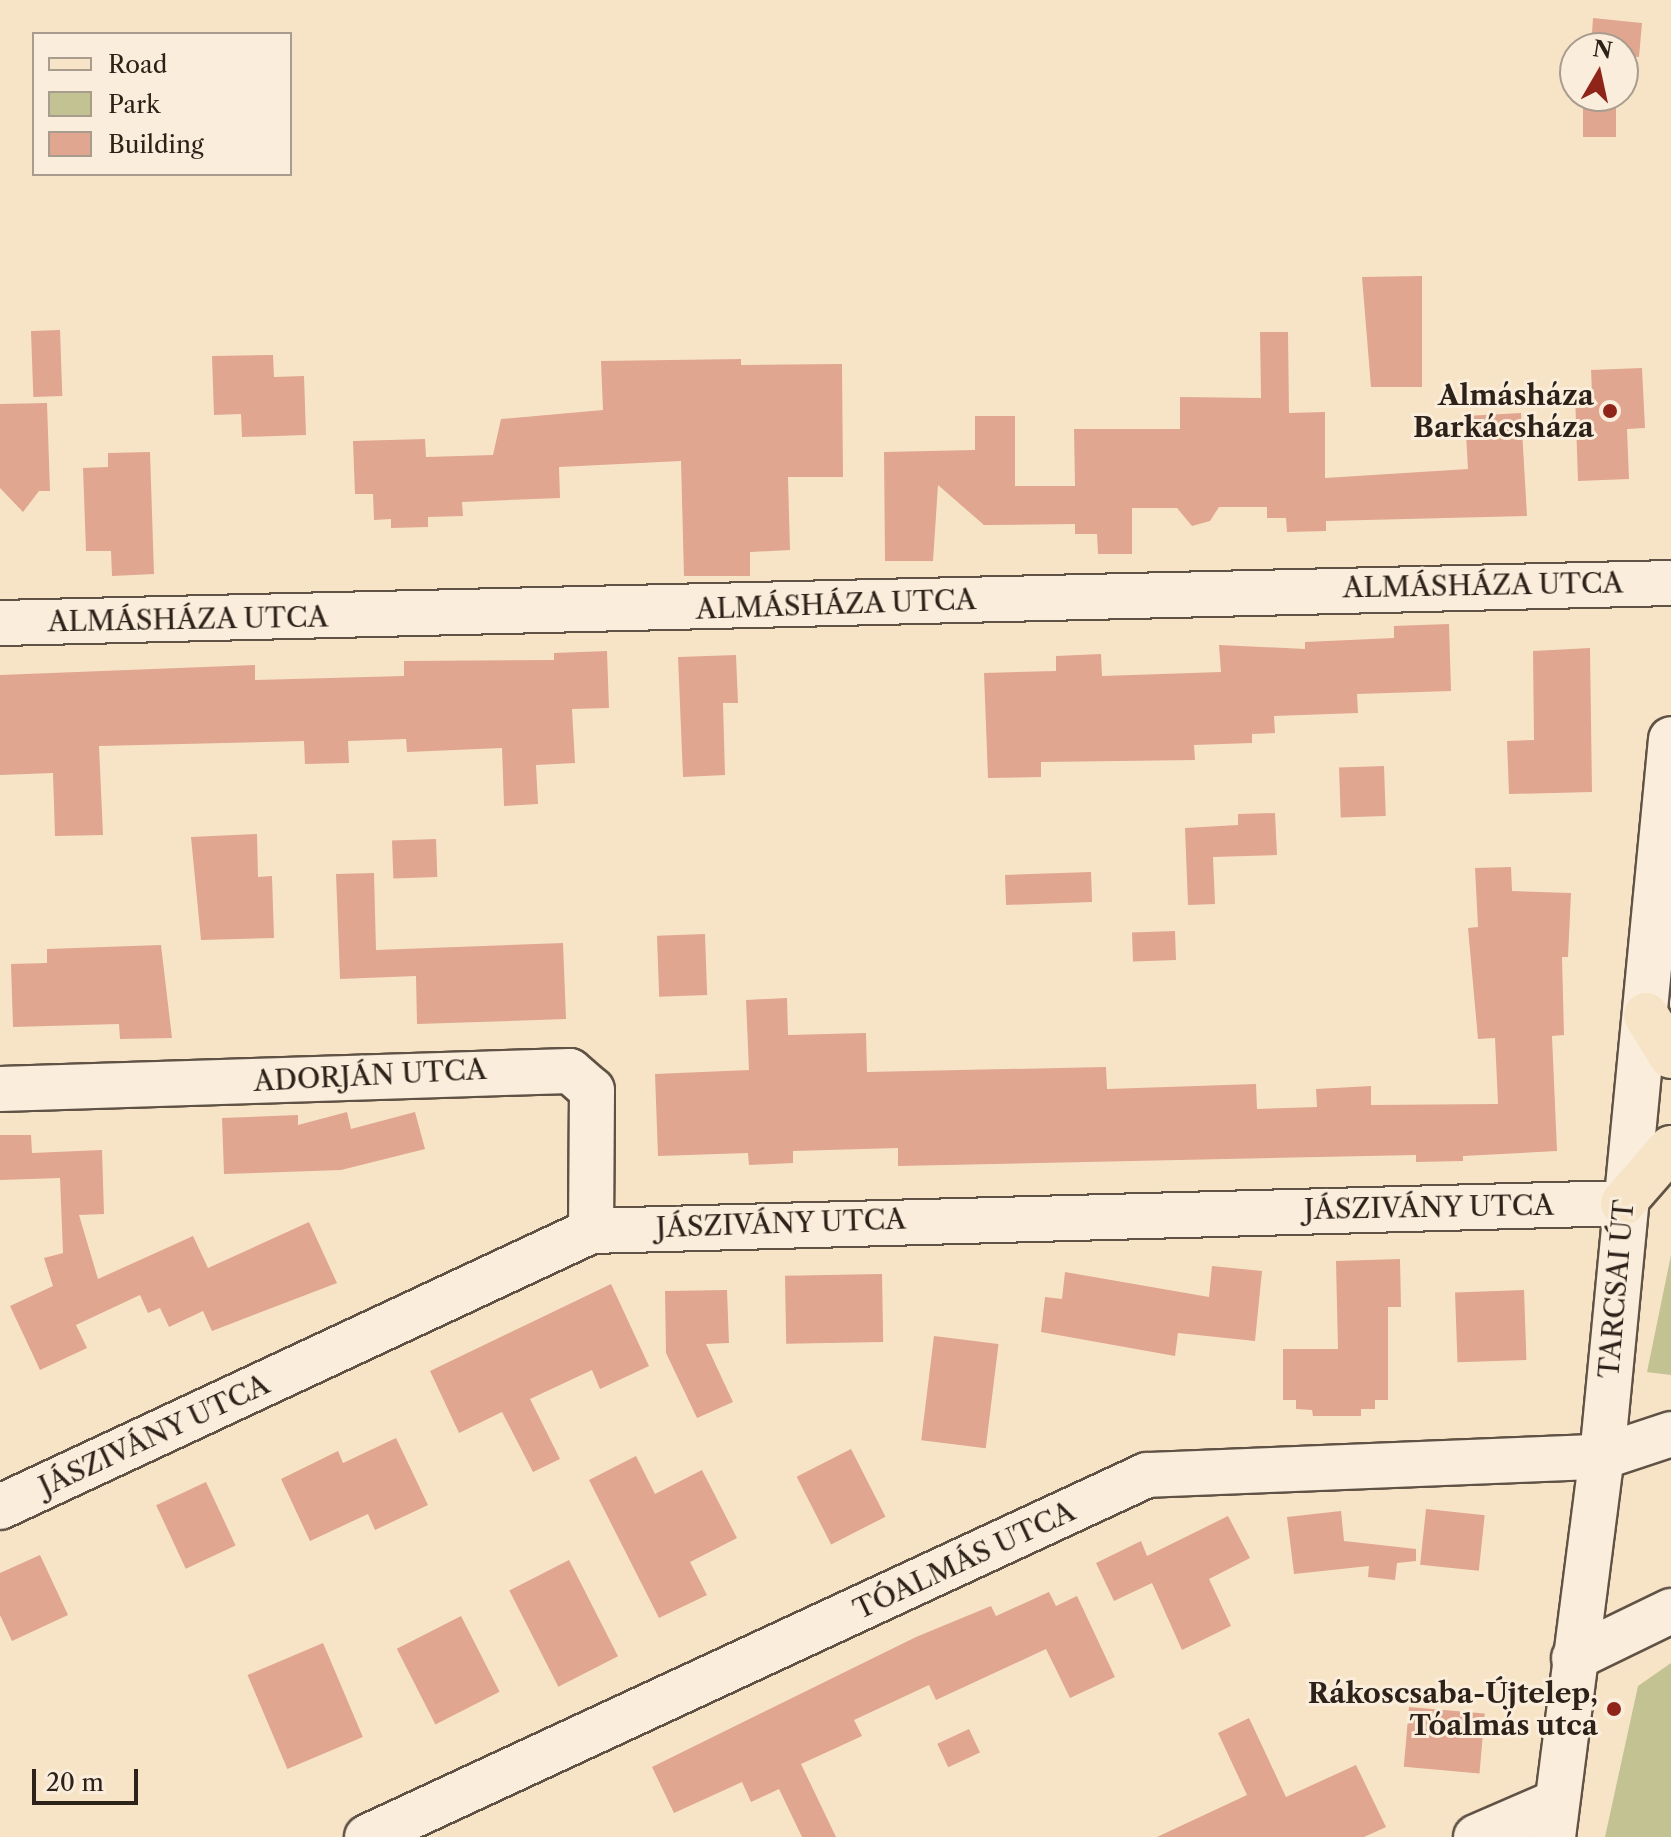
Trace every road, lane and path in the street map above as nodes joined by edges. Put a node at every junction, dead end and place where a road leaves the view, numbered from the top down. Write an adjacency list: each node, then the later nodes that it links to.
1 (1671, 583): 2 (street, ALMÁSHÁZA UTCA)
2 (0, 623)
3 (1671, 739): 4 (street, TARCSAI ÚT)
4 (1646, 1015): 5 (main road); 8 (street, TARCSAI ÚT)
5 (1671, 1056)
6 (0, 1089): 9 (street, ADORJÁN UTCA)
7 (1671, 1148): 8 (main road)
8 (1623, 1203): 9 (street, JÁSZIVÁNY UTCA); 11 (street, TARCSAI ÚT)
9 (591, 1231): 12 (street, JÁSZIVÁNY UTCA)
10 (1671, 1434): 11 (street, TÓALMÁS UTCA)
11 (1602, 1457): 14 (street, TARCSAI ÚT); 16 (street, TÓALMÁS UTCA)
12 (0, 1507)
13 (1671, 1611): 14 (street)
14 (1574, 1658): 15 (street, TARCSAI ÚT)
15 (1555, 1819): 17 (street)
16 (367, 1837)
17 (1476, 1837)

